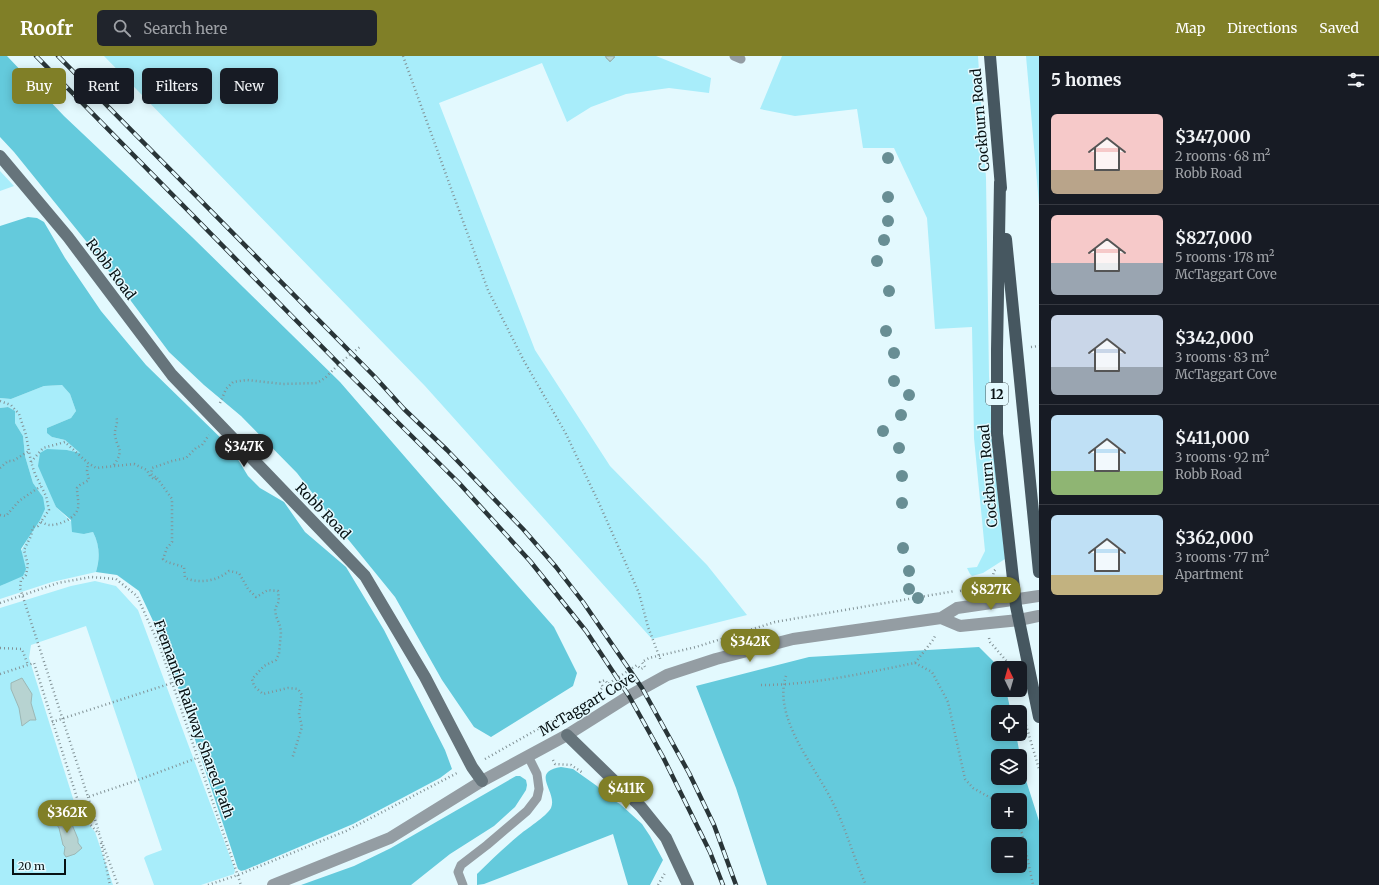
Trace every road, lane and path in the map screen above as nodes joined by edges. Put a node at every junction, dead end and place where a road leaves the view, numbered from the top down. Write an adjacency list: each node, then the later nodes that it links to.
1 (403, 56): 34 (path)
2 (990, 56): 4 (main road, Cockburn Road / 12)
3 (0, 156): 8 (street, Robb Road)
4 (1000, 182): 19 (main road, Cockburn Road / 12); 23 (main road, Cockburn Road / 12)
5 (361, 346): 8 (path)
6 (0, 401): 9 (path)
7 (116, 416): 12 (path)
8 (217, 422): 14 (path); 50 (street, Robb Road)
9 (29, 451): 10 (path); 13 (path)
10 (31, 462): 11 (path); 15 (path)
11 (88, 463): 12 (path); 17 (path)
12 (114, 466): 14 (path)
13 (0, 468)
14 (157, 478): 49 (path)
15 (41, 486): 16 (path); 17 (path)
16 (0, 515)
17 (41, 522): 21 (path)
18 (1000, 565): 20 (path)
19 (1039, 572)
20 (979, 587)
21 (22, 596): 24 (path, Fremantle Railway Shared Path); 36 (path, Fremantle Railway Shared Path); 40 (path)
22 (1039, 596): 23 (street, McTaggart Cove)
23 (1015, 599): 26 (street, McTaggart Cove); 27 (main road, Cockburn Road / 12)
24 (0, 603)
25 (1039, 616): 27 (street)
26 (941, 618): 27 (street); 31 (path); 34 (street, McTaggart Cove)
27 (1019, 620): 39 (main road, Cockburn Road / 12)
28 (988, 632): 30 (path)
29 (0, 648): 32 (path)
30 (1007, 661)
31 (915, 663): 38 (path); 55 (path)
32 (28, 665): 33 (path); 41 (path)
33 (0, 674)
34 (667, 675): 45 (street, McTaggart Cove)
35 (786, 676): 38 (path)
36 (172, 683): 40 (path); 48 (path, Fremantle Railway Shared Path)
37 (761, 685): 38 (path)
38 (783, 685): 66 (path)
39 (1039, 717)
40 (62, 719): 41 (path); 54 (path)
41 (52, 722): 57 (path)
42 (543, 726): 44 (path)
43 (1027, 728): 51 (path)
44 (536, 730): 46 (path); 50 (path)
45 (567, 735): 46 (street, McTaggart Cove); 65 (street)
46 (546, 747): 47 (street, McTaggart Cove); 52 (path)
47 (528, 756): 53 (street, McTaggart Cove); 64 (lane)
48 (197, 758): 54 (path); 58 (path, Fremantle Railway Shared Path)
49 (292, 760)
50 (472, 767): 53 (street, Robb Road); 58 (path)
51 (1039, 769)
52 (583, 773)
53 (482, 782): 63 (street, McTaggart Cove)
54 (88, 797): 57 (path)
55 (991, 798)
56 (1019, 829): 67 (path)
57 (99, 834): 59 (path); 60 (path)
58 (238, 875): 61 (path); 62 (path, Fremantle Railway Shared Path)
59 (110, 885)
60 (118, 885)
61 (208, 885)
62 (241, 885)
63 (273, 885)
64 (463, 885)
65 (688, 885)
66 (866, 885)
67 (1033, 885)

